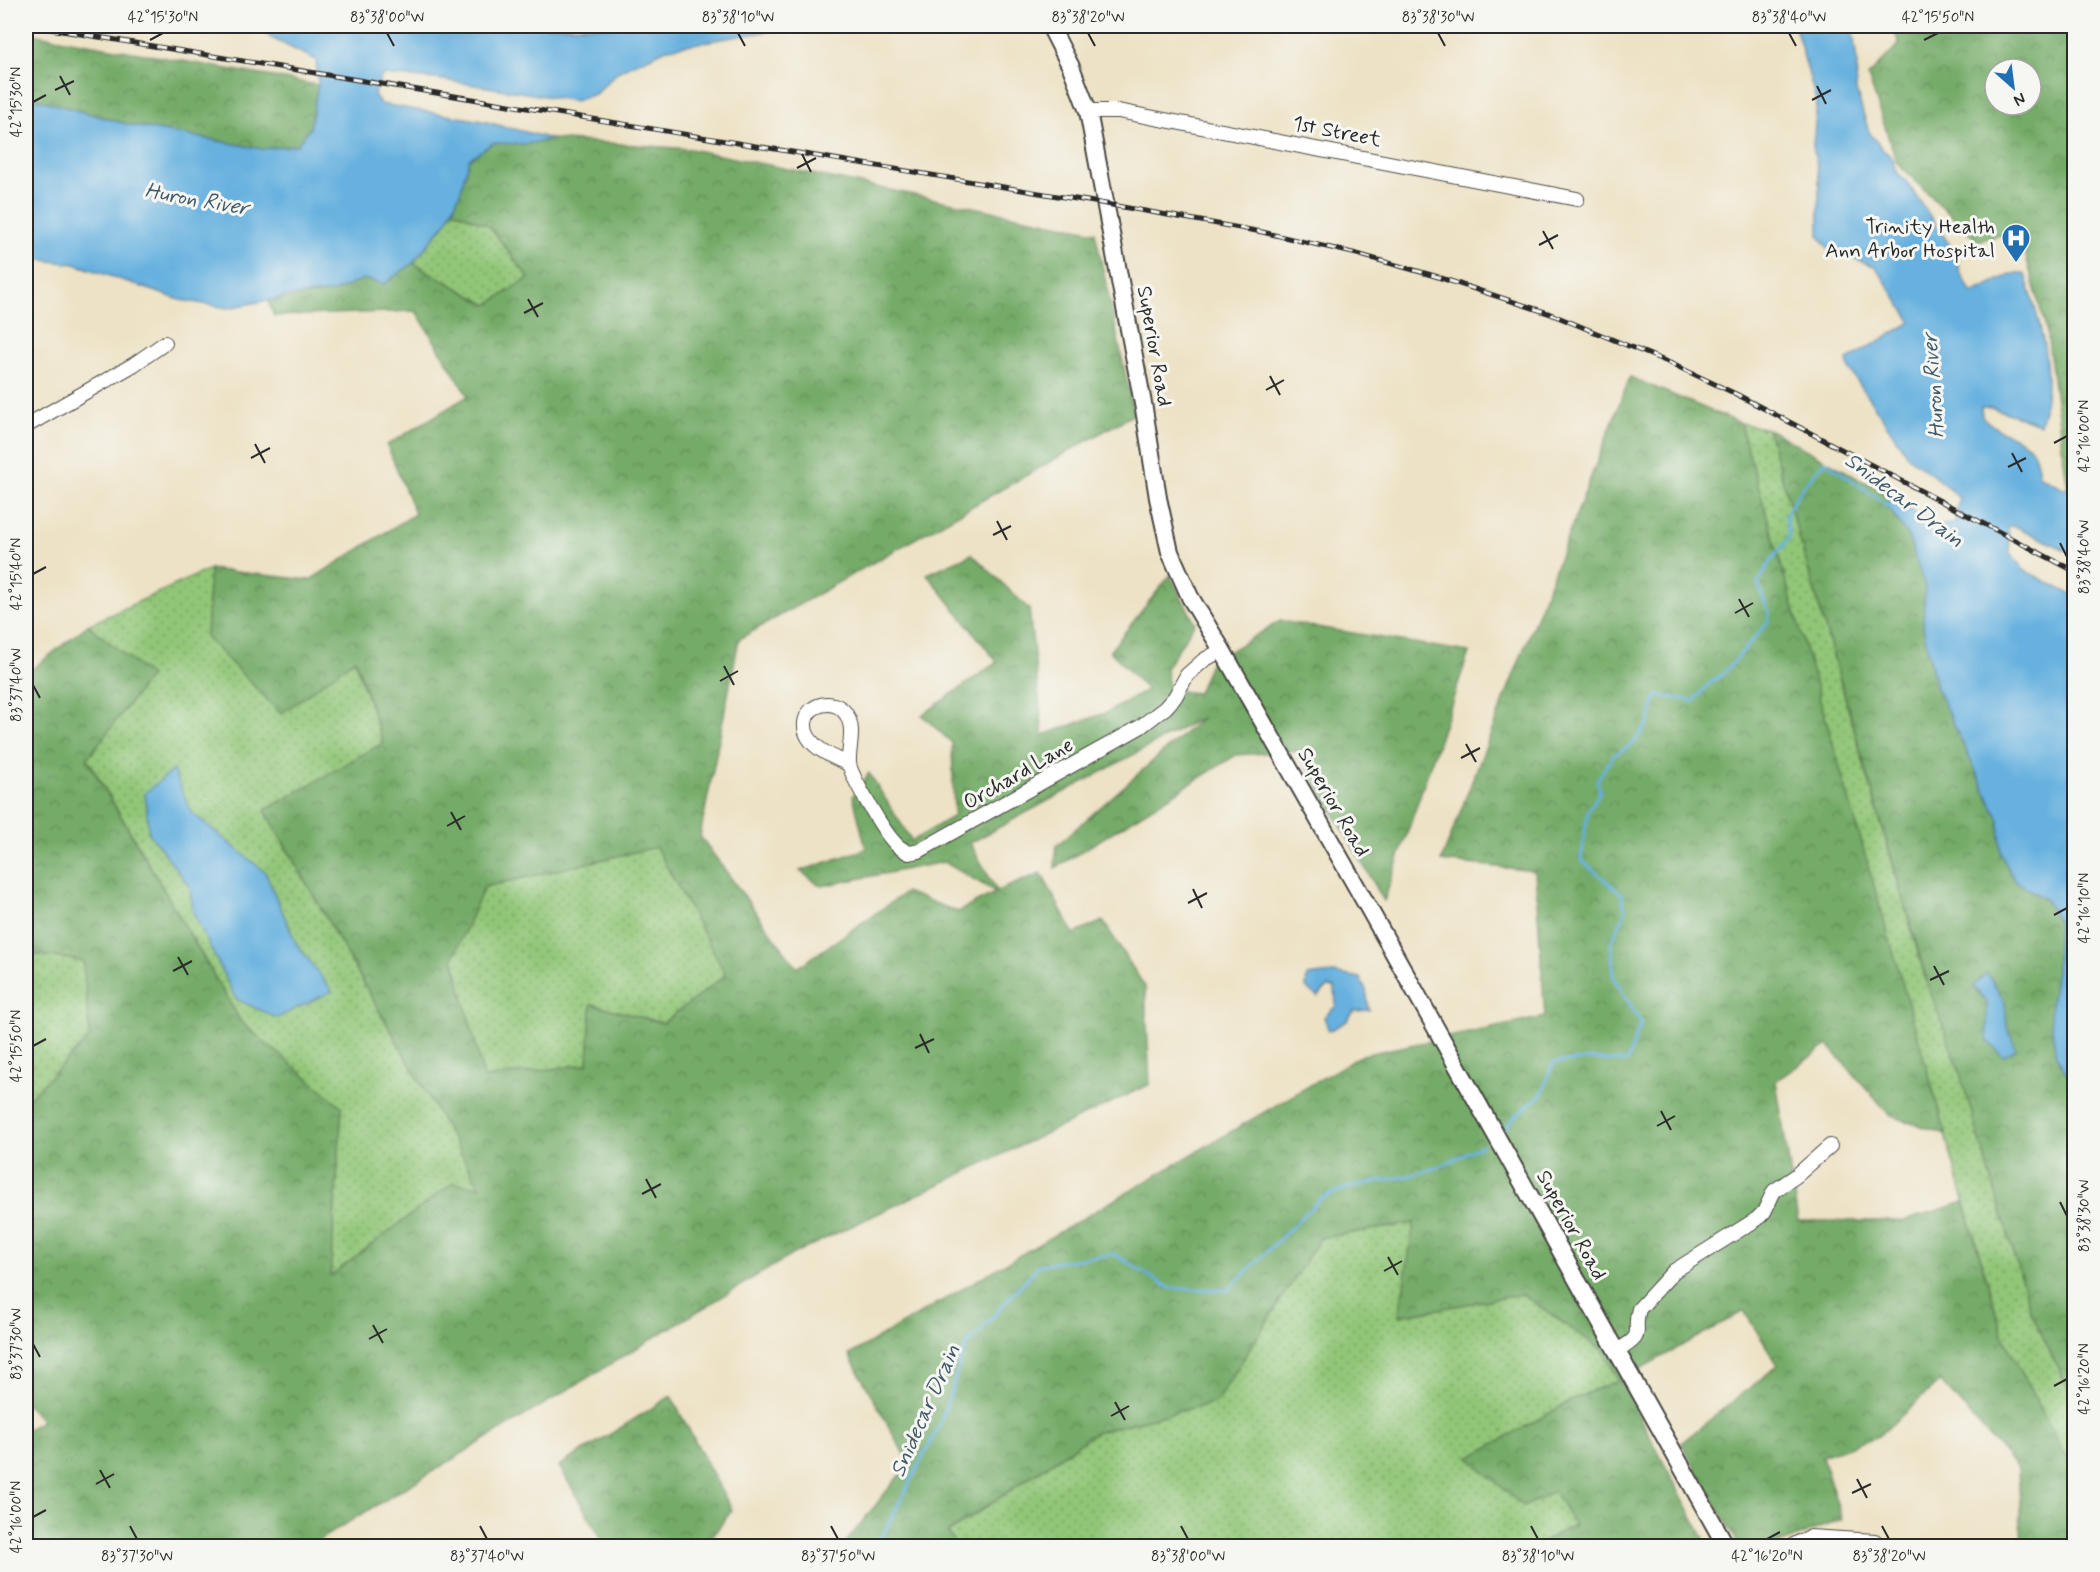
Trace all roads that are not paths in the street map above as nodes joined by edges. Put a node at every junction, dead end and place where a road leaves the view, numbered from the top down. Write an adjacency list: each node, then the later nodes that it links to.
1 (1050, 26): 2 (main road, Superior Road)
2 (1088, 111): 3 (street, 1st Street); 6 (main road, Superior Road)
3 (1577, 199)
4 (165, 343): 5 (street)
5 (26, 426)
6 (1222, 650): 7 (street, Orchard Lane); 9 (main road, Superior Road)
7 (849, 764): 7 (street, Orchard Lane)
8 (1830, 1146): 9 (street)
9 (1617, 1351): 11 (main road, Superior Road)
10 (1875, 1541): 12 (street)
11 (1726, 1546)
12 (1792, 1546)

